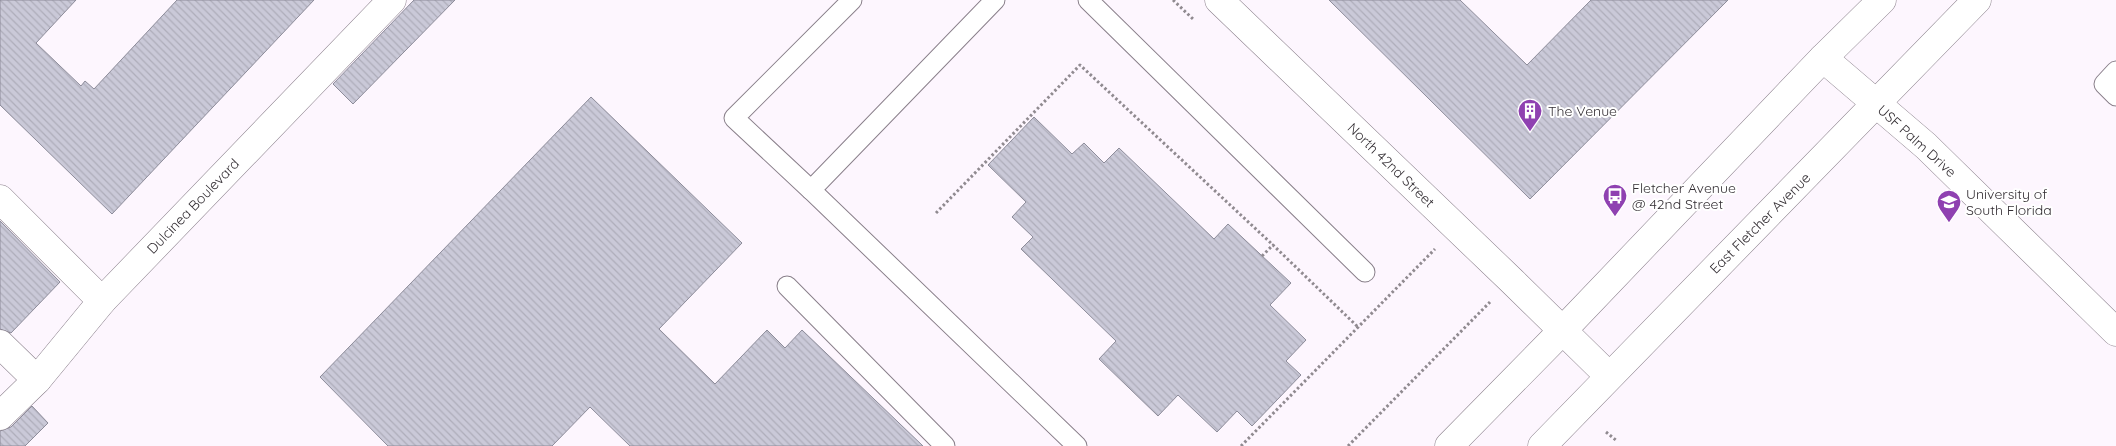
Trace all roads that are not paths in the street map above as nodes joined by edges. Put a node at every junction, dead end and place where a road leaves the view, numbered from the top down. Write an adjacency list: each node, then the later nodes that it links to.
1 (392, 0): 16 (street, Dulcinea Boulevard)
2 (852, 0): 12 (lane)
3 (995, 0): 12 (lane)
4 (1088, 0): 14 (lane)
5 (1219, 0): 17 (street, North 42nd Street)
6 (1977, 0): 11 (street, East Fletcher Avenue)
7 (1873, 3): 8 (street)
8 (1823, 58): 11 (street, USF Palm Drive); 17 (street)
9 (2116, 72): 10 (lane)
10 (2116, 96)
11 (1877, 105): 18 (street, USF Palm Drive); 20 (street, East Fletcher Avenue)
12 (811, 190): 24 (lane)
13 (0, 199): 16 (street)
14 (1365, 272)
15 (787, 286): 23 (lane)
16 (102, 301): 21 (street, Dulcinea Boulevard)
17 (1563, 330): 20 (street, North 42nd Street); 25 (street)
18 (2116, 332)
19 (0, 344): 21 (street)
20 (1609, 376): 26 (street, East Fletcher Avenue)
21 (37, 380): 22 (street, Dulcinea Boulevard)
22 (0, 416)
23 (945, 446)
24 (1077, 446)
25 (1449, 446)
26 (1542, 446)

